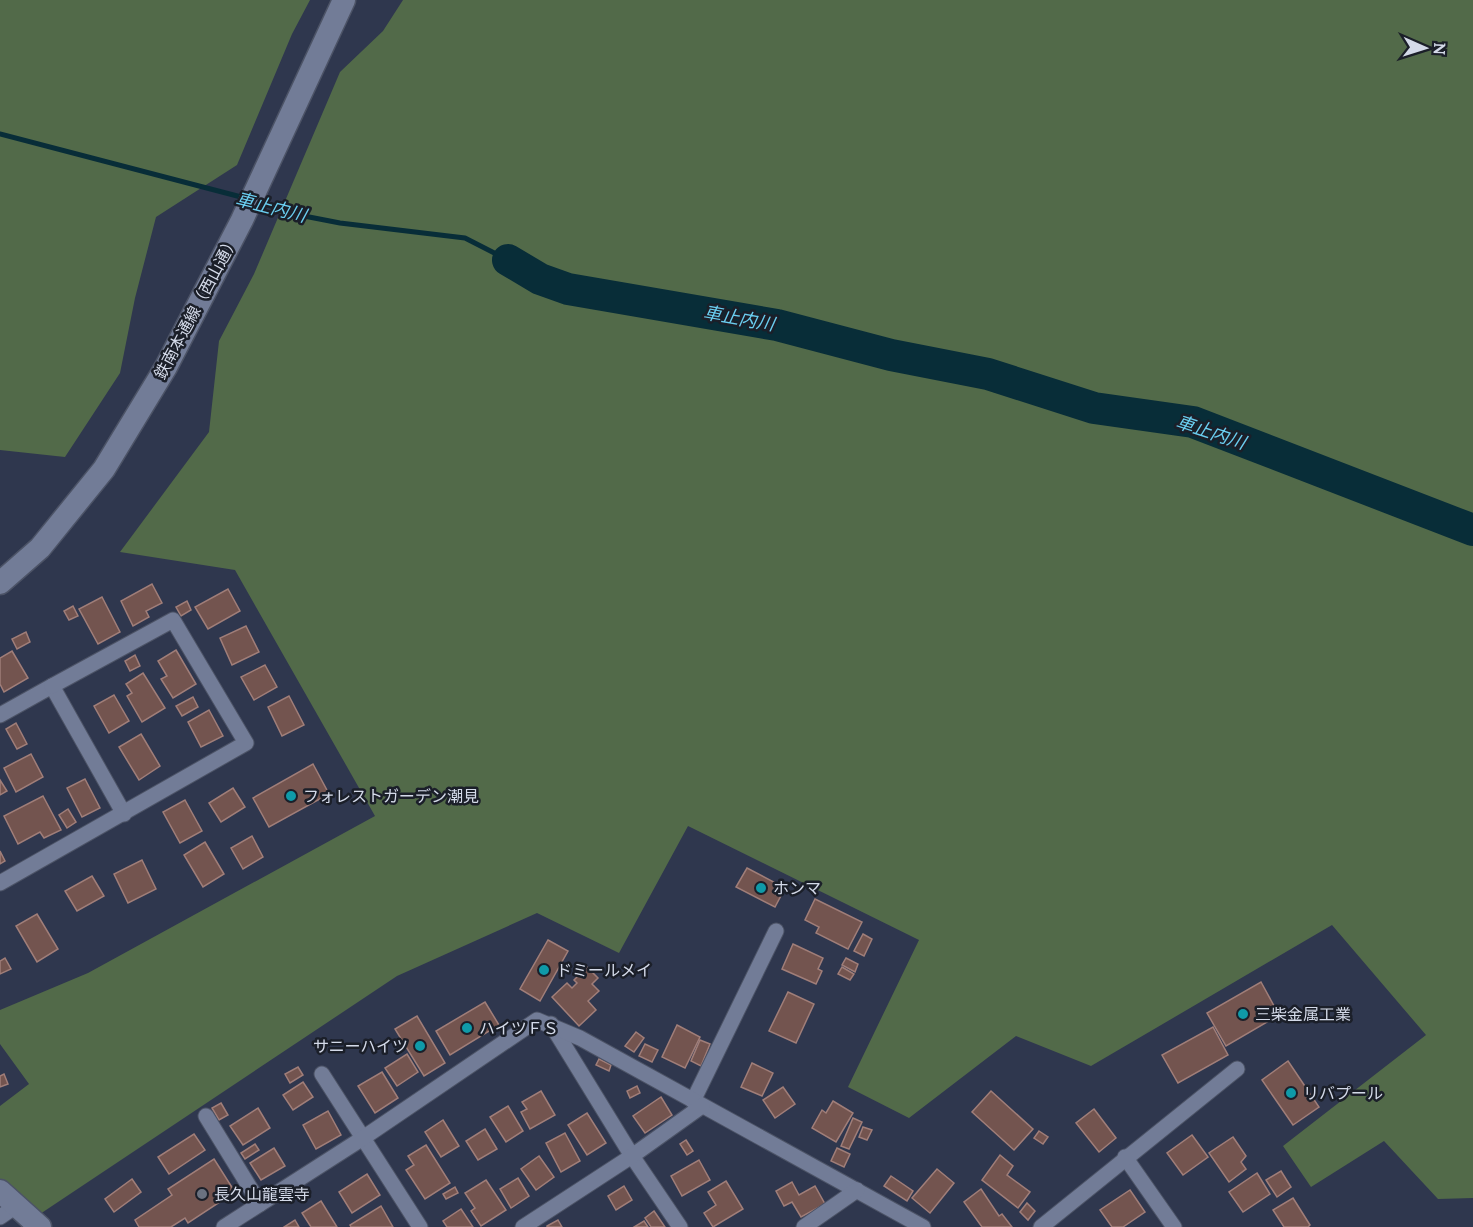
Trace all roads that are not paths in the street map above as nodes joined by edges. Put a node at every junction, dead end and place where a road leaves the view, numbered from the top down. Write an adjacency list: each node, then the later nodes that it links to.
1 (344, 0): 2 (street, 鉄南本通線（西山通）)
2 (0, 583)
3 (52, 686): 4 (street); 5 (street); 5 (street)
4 (0, 716)
5 (124, 814): 6 (street)
6 (0, 883)
7 (776, 931): 11 (street)
8 (550, 1024): 11 (street); 13 (street); 14 (street)
9 (1237, 1070): 15 (street)
10 (322, 1074): 13 (street)
11 (697, 1104): 14 (street); 16 (street)
12 (206, 1116): 17 (street)
13 (363, 1138): 17 (street); 21 (street)
14 (632, 1156): 22 (street); 23 (street)
15 (1125, 1157): 26 (street); 27 (street)
16 (857, 1190): 24 (street); 25 (street)
17 (260, 1204): 20 (street)
18 (5, 1205): 19 (street)
19 (40, 1227)
20 (224, 1227)
21 (420, 1227)
22 (523, 1227)
23 (680, 1227)
24 (804, 1227)
25 (923, 1227)
26 (1041, 1227)
27 (1174, 1227)

